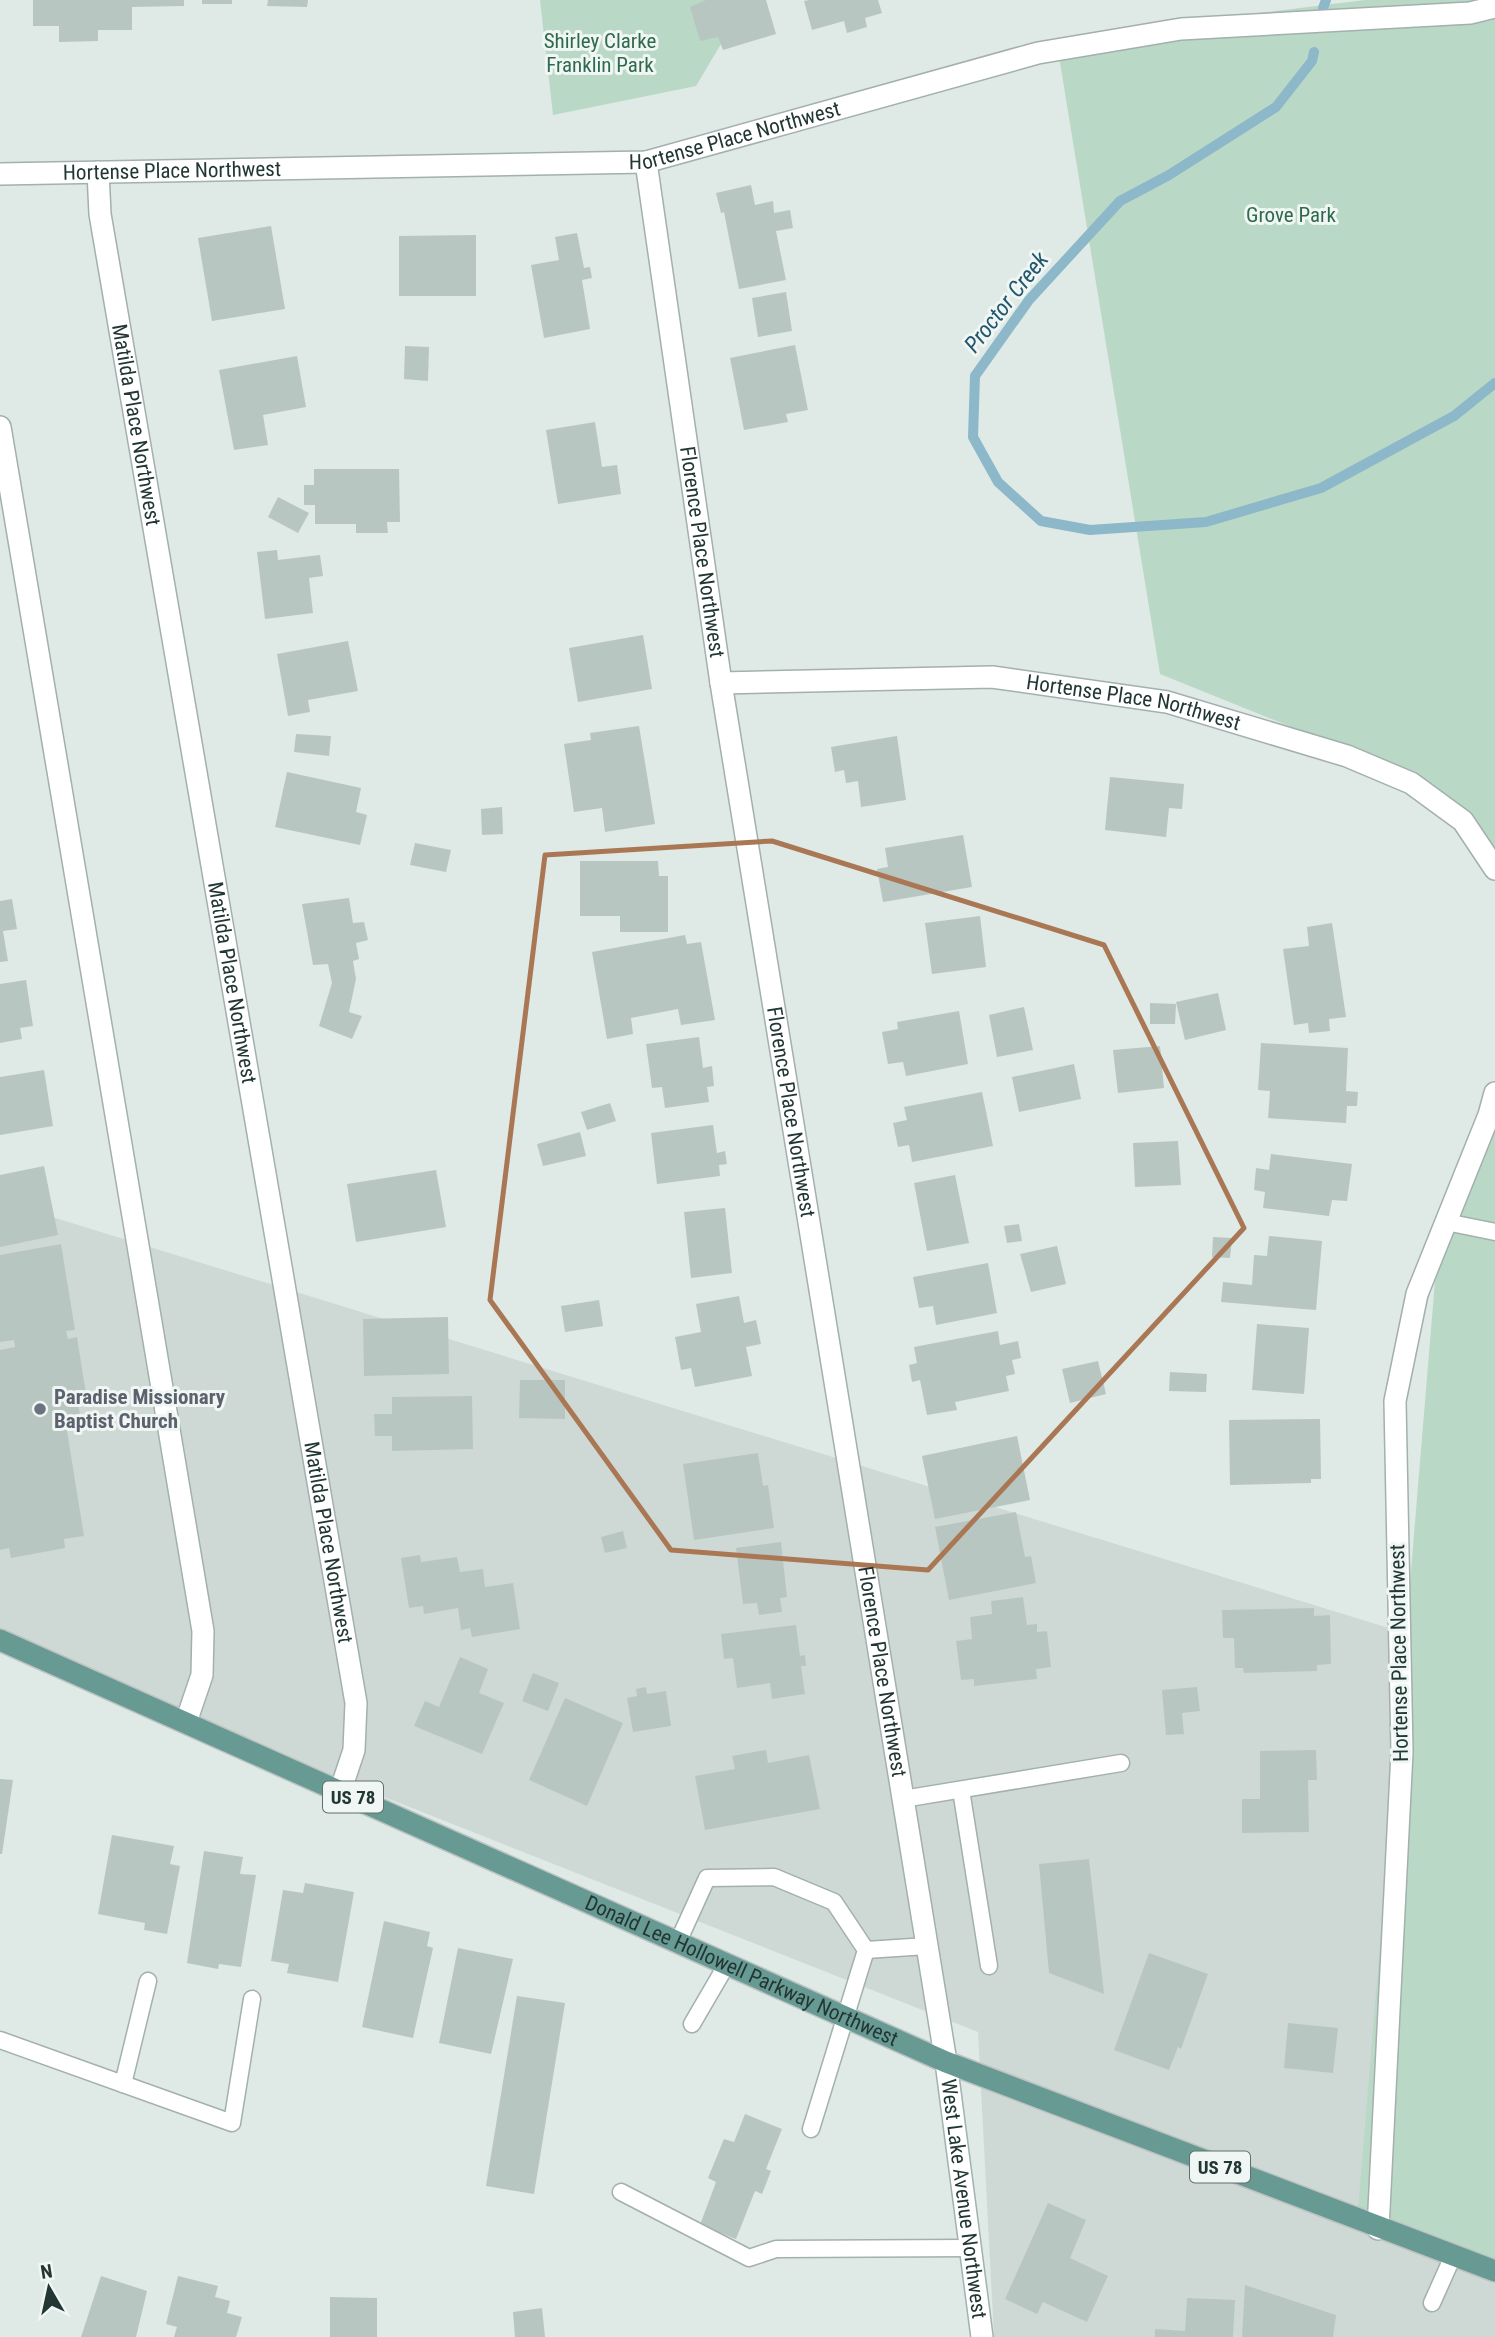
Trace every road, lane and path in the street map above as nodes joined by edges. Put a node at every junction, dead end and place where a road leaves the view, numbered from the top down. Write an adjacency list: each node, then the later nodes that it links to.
1 (1495, 7): 2 (street, Hortense Place Northwest)
2 (646, 162): 3 (street, Hortense Place Northwest); 6 (street, Florence Place Northwest)
3 (98, 172): 4 (street, Hortense Place Northwest); 15 (street, Matilda Place Northwest)
4 (0, 173)
5 (0, 427): 12 (street)
6 (722, 683): 7 (street, Hortense Place Northwest); 16 (street, Florence Place Northwest)
7 (1495, 869)
8 (1495, 1093): 9 (street, Hortense Place Northwest)
9 (1446, 1222): 10 (lane); 31 (street, Hortense Place Northwest)
10 (1495, 1232)
11 (0, 1640): 12 (main road, Donald Lee Hollowell Parkway Northwest / US 78)
12 (186, 1722): 15 (main road, Donald Lee Hollowell Parkway Northwest / US 78)
13 (1121, 1763): 14 (lane)
14 (961, 1790): 16 (lane); 21 (lane)
15 (340, 1791): 17 (main road, Donald Lee Hollowell Parkway Northwest / US 78)
16 (903, 1799): 18 (street, Florence Place Northwest)
17 (678, 1942): 19 (lane); 20 (main road, Donald Lee Hollowell Parkway Northwest / US 78)
18 (927, 1946): 19 (lane); 27 (street, Florence Place Northwest)
19 (866, 1950): 24 (lane)
20 (727, 1964): 24 (main road, Donald Lee Hollowell Parkway Northwest / US 78); 25 (lane)
21 (989, 1966)
22 (148, 1981): 28 (lane)
23 (252, 1999): 28 (lane)
24 (846, 2018): 27 (main road, Donald Lee Hollowell Parkway Northwest / US 78); 29 (lane)
25 (692, 2024)
26 (0, 2040): 28 (lane)
27 (946, 2062): 31 (main road, Donald Lee Hollowell Parkway Northwest / US 78); 32 (street, West Lake Avenue Northwest)
28 (124, 2084)
29 (811, 2129)
30 (621, 2192): 32 (lane)
31 (1378, 2229): 33 (main road, Donald Lee Hollowell Parkway Northwest / US 78)
32 (970, 2248): 36 (street, West Lake Avenue Northwest)
33 (1453, 2256): 34 (main road, Donald Lee Hollowell Parkway Northwest / US 78); 35 (lane)
34 (1495, 2271)
35 (1433, 2303)
36 (982, 2337)

